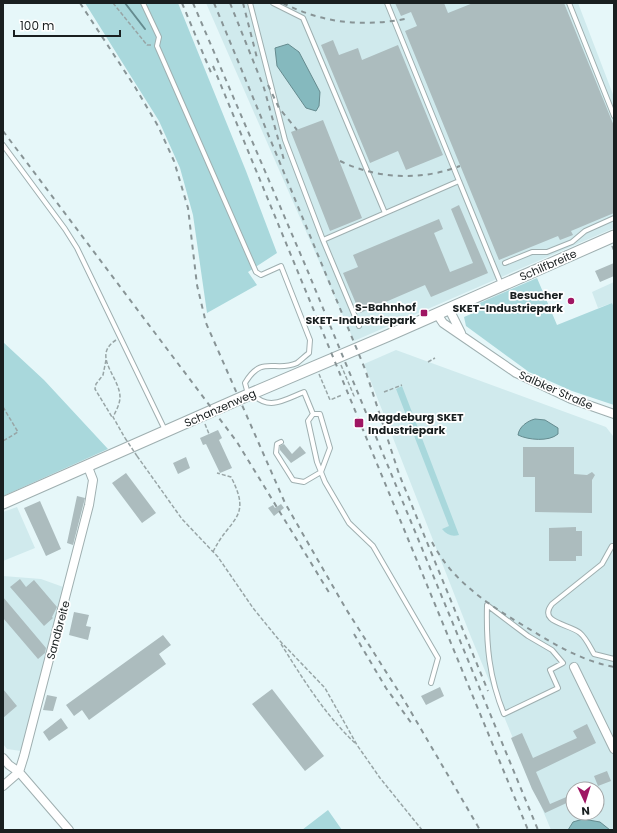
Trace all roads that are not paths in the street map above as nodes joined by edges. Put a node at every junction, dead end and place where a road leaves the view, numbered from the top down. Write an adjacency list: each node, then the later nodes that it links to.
1 (143, 3): 19 (lane)
2 (250, 3): 12 (lane)
3 (274, 3): 9 (lane)
4 (387, 3): 8 (lane)
5 (569, 3): 6 (lane)
6 (614, 116)
7 (3, 145): 22 (lane)
8 (459, 180): 9 (lane); 14 (lane)
9 (385, 213): 12 (lane)
10 (614, 218): 13 (lane)
11 (614, 236): 14 (main road, Schilfbreite)
12 (323, 240): 17 (lane)
13 (505, 263)
14 (501, 286): 15 (main road, Schilfbreite)
15 (449, 308): 16 (main road, Schilfbreite); 18 (street, Salbker Straße)
16 (437, 314): 18 (street, Salbker Straße); 19 (main road, Schanzenweg)
17 (359, 326)
18 (462, 334): 21 (street, Salbker Straße)
19 (250, 394): 20 (lane); 22 (main road, Schanzenweg)
20 (313, 414): 25 (lane); 25 (lane)
21 (614, 414)
22 (166, 432): 24 (main road, Schanzenweg)
23 (281, 442): 25 (lane)
24 (88, 467): 26 (main road, Schanzenweg); 34 (street, Sandbreite)
25 (321, 472): 31 (lane)
26 (3, 504)
27 (614, 546): 29 (lane)
28 (487, 605): 28 (lane)
29 (614, 659)
30 (574, 667): 32 (street)
31 (431, 683)
32 (614, 749)
33 (3, 758): 34 (street)
34 (19, 772): 35 (street); 36 (street)
35 (3, 786)
36 (69, 830)

